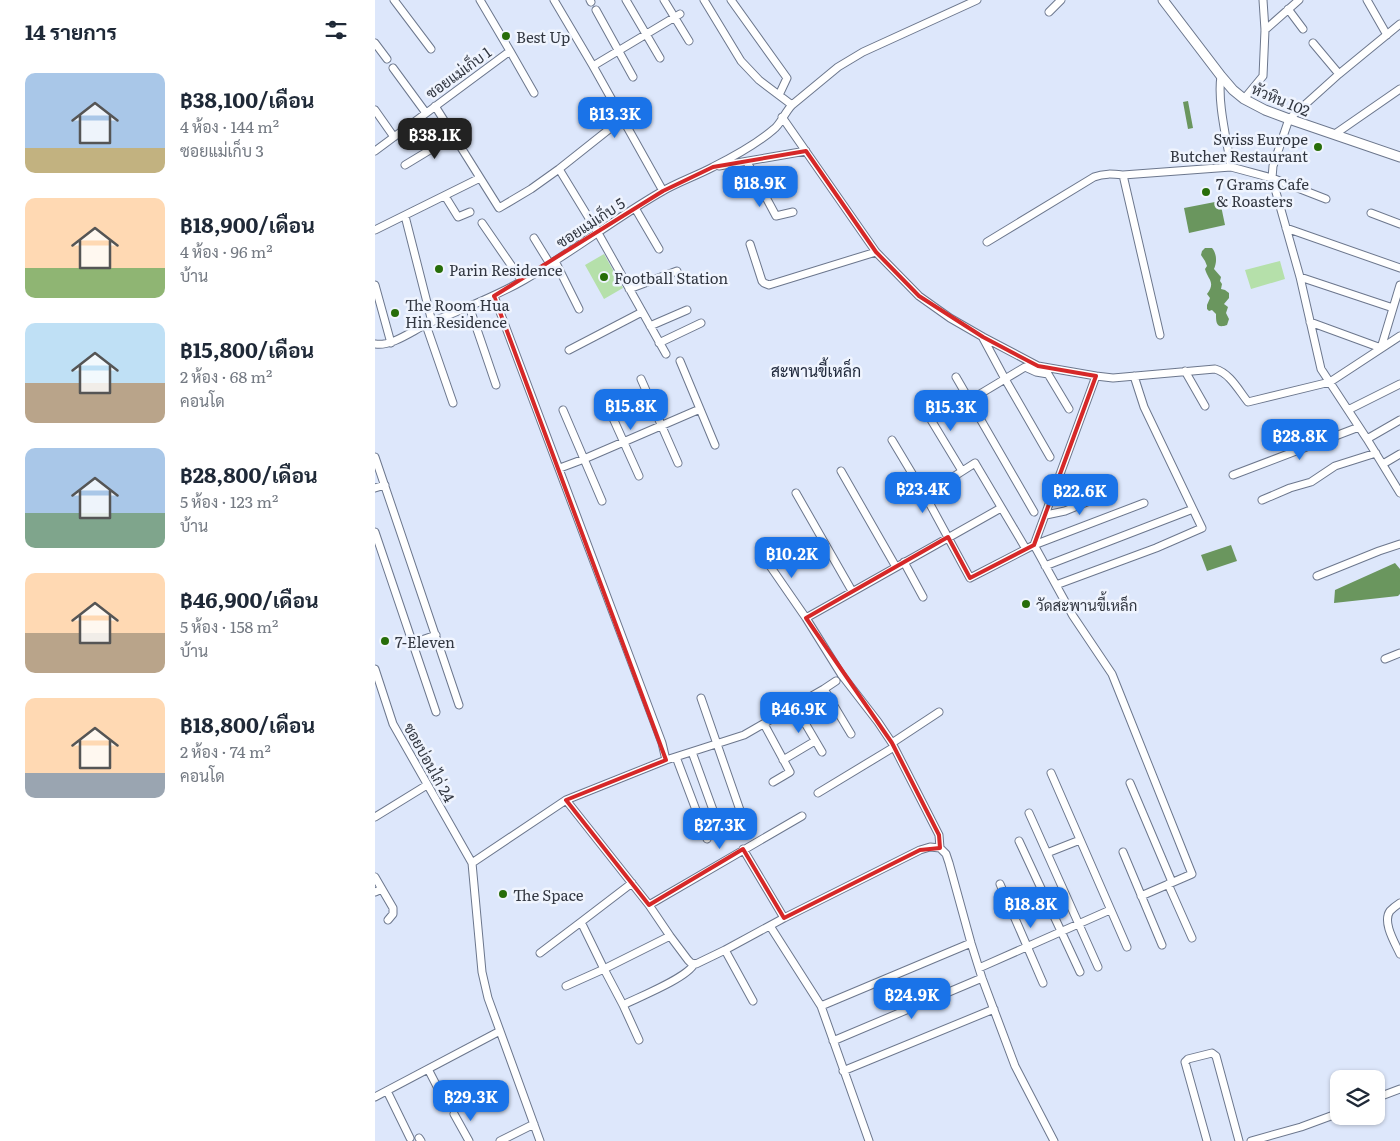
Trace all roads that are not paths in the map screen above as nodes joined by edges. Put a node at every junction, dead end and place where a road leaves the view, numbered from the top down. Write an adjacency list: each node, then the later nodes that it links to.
1 (394, 0): 26 (street)
2 (480, 0): 27 (street, ซอยแม่เก็บ 1)
3 (554, 0): 31 (street)
4 (626, 0): 21 (street)
5 (664, 0): 17 (street)
6 (704, 0): 38 (street)
7 (731, 0): 38 (street)
8 (977, 0): 40 (street, ซอยแม่เก็บ 5)
9 (1061, 0): 16 (street)
10 (1163, 0): 34 (street, หัวหิน 102)
11 (1263, 0): 20 (street)
12 (1299, 0): 14 (street)
13 (1367, 0): 22 (street)
14 (1288, 9): 19 (street); 20 (street)
15 (596, 10): 28 (street)
16 (1049, 12)
17 (677, 16): 21 (street); 23 (street)
18 (1400, 24): 22 (street)
19 (1303, 29)
20 (1265, 30): 39 (street)
21 (646, 34): 28 (street); 29 (street)
22 (1387, 34): 33 (street)
23 (689, 41)
24 (375, 43): 30 (street)
25 (1313, 43): 33 (street)
26 (431, 49)
27 (510, 51): 37 (street); 41 (street, ซอยแม่เก็บ 1)
28 (619, 51): 31 (street); 35 (street)
29 (660, 58)
30 (387, 59)
31 (593, 66): 45 (street)
32 (393, 68): 43 (street)
33 (1339, 74): 46 (street)
34 (1221, 76): 39 (street, หัวหิน 102); 56 (street)
35 (633, 77)
36 (1400, 89): 47 (street)
37 (534, 93)
38 (779, 95): 40 (street)
39 (1243, 99): 46 (street, หัวหิน 102)
40 (792, 105): 44 (street, ซอยแม่เก็บ 5)
41 (435, 106): 43 (street, ซอยแม่เก็บ 1); 48 (street)
42 (375, 110): 49 (street)
43 (426, 113): 49 (street, ซอยแม่เก็บ 1)
44 (782, 117): 51 (street); 55 (street, ซอยแม่เก็บ 5)
45 (622, 119): 57 (street); 61 (street)
46 (1289, 119): 47 (street, หัวหิน 102); 60 (street)
47 (1335, 134): 52 (street, หัวหิน 102)
48 (453, 136): 54 (street); 59 (street)
49 (394, 137): 50 (street, ซอยแม่เก็บ 1)
50 (375, 150)
51 (806, 151): 53 (street); 78 (street)
52 (1400, 157)
53 (747, 162): 55 (street); 66 (street)
54 (405, 165)
55 (713, 167): 61 (street, ซอยแม่เก็บ 5)
56 (1231, 167): 58 (street); 60 (street)
57 (559, 169): 59 (street); 73 (street)
58 (1123, 176): 75 (street); 97 (street)
59 (480, 178): 62 (street)
60 (1272, 178): 63 (street); 71 (street)
61 (663, 191): 64 (street, ซอยแม่เก็บ 5)
62 (445, 196): 65 (street); 68 (street)
63 (1326, 199)
64 (635, 208): 73 (street, ซอยแม่เก็บ 5); 77 (street)
65 (470, 212)
66 (793, 212)
67 (1371, 213): 70 (street)
68 (405, 216): 72 (street); 95 (street)
69 (482, 223): 83 (street)
70 (1400, 224)
71 (1286, 228): 80 (street); 82 (street)
72 (375, 230)
73 (598, 233): 79 (street, ซอยแม่เก็บ 5); 86 (street)
74 (534, 238): 79 (street)
75 (987, 242)
76 (750, 244): 78 (street)
77 (659, 249)
78 (876, 252): 99 (street)
79 (553, 263): 83 (street, ซอยแม่เก็บ 5); 89 (street)
80 (1400, 268)
81 (677, 271): 86 (street)
82 (1300, 277): 90 (street); 93 (street)
83 (522, 281): 87 (street, ซอยแม่เก็บ 5)
84 (375, 285): 101 (street)
85 (1400, 285): 90 (street)
86 (629, 289): 92 (street)
87 (494, 296): 88 (street, ซอยแม่เก็บ 5); 139 (street)
88 (469, 306): 95 (street, ซอยแม่เก็บ 5); 115 (street)
89 (579, 308)
90 (1393, 308): 103 (street)
91 (687, 310): 96 (street)
92 (642, 312): 96 (street); 104 (street)
93 (1311, 322): 103 (street); 113 (street)
94 (701, 323): 100 (street)
95 (429, 324): 101 (street, ซอยแม่เก็บ 5); 118 (street)
96 (650, 326): 100 (street)
97 (1160, 335)
98 (1400, 336): 103 (street)
99 (983, 337): 108 (street); 112 (street)
100 (659, 342): 105 (street)
101 (391, 343): 102 (street, ซอยแม่เก็บ 5)
102 (375, 344)
103 (1381, 348): 113 (street)
104 (569, 350)
105 (666, 354)
106 (680, 361): 121 (street)
107 (1185, 371): 109 (street); 113 (street); 120 (street)
108 (1096, 376): 109 (street); 156 (street)
109 (1134, 376): 154 (street)
110 (956, 377): 117 (street)
111 (641, 379): 126 (street)
112 (1005, 379): 117 (street); 122 (street); 134 (street)
113 (1330, 382): 124 (street)
114 (1400, 384): 124 (street)
115 (496, 385)
116 (603, 396): 130 (street)
117 (970, 400): 155 (street)
118 (453, 403)
119 (922, 405): 141 (street)
120 (1205, 406)
121 (700, 409): 126 (street); 131 (street)
122 (1069, 409)
123 (563, 410): 136 (street)
124 (1348, 410): 127 (street)
125 (1400, 420): 128 (street)
126 (662, 426): 130 (street); 137 (street)
127 (1359, 428): 128 (street); 142 (street)
128 (1367, 439): 132 (street)
129 (892, 440): 149 (street)
130 (624, 442): 136 (street); 143 (street)
131 (715, 444)
132 (1376, 453): 138 (street); 150 (street)
133 (1400, 454): 138 (street)
134 (1050, 456)
135 (375, 457): 144 (street)
136 (584, 460): 139 (street); 151 (street)
137 (678, 463)
138 (1383, 464): 146 (street)
139 (560, 468): 191 (street)
140 (841, 471): 165 (street)
141 (962, 471): 149 (street); 153 (street)
142 (1233, 475)
143 (639, 476)
144 (385, 485): 145 (street); 171 (street)
145 (375, 488)
146 (1399, 490)
147 (796, 493): 168 (street)
148 (1109, 494): 156 (street)
149 (925, 495): 158 (street)
150 (1262, 500)
151 (602, 501)
152 (1144, 503): 160 (street)
153 (1001, 508): 158 (street); 161 (street)
154 (1193, 509): 164 (street); 167 (street)
155 (1034, 512)
156 (1045, 515): 160 (street)
157 (375, 532): 172 (street)
158 (948, 537): 161 (street); 163 (street)
159 (1400, 544): 166 (street)
160 (1035, 545): 161 (street); 164 (street)
161 (1026, 550)
162 (761, 553): 170 (street)
163 (904, 562): 165 (street); 169 (street)
164 (1045, 566): 167 (street)
165 (896, 567): 168 (street)
166 (1317, 576)
167 (1056, 585): 214 (street)
168 (852, 591): 170 (street)
169 (923, 596)
170 (806, 618): 187 (street)
171 (436, 635): 172 (street); 179 (street)
172 (413, 643): 181 (street)
173 (1400, 653): 174 (street)
174 (1385, 659)
175 (375, 669): 196 (street, ซอยบ่อนไก่ 24)
176 (836, 682): 177 (street)
177 (824, 689): 180 (street); 184 (street)
178 (701, 698): 186 (street)
179 (459, 705)
180 (795, 706): 183 (street); 185 (street)
181 (436, 712)
182 (939, 712): 187 (street)
183 (764, 724): 186 (street); 192 (street)
184 (851, 734)
185 (815, 741): 189 (street); 192 (street)
186 (717, 744): 188 (street); 199 (street)
187 (893, 745): 197 (street); 207 (street)
188 (692, 752): 190 (street); 203 (street)
189 (822, 752)
190 (676, 757): 191 (street); 204 (street)
191 (666, 760): 198 (street)
192 (783, 760): 194 (street)
193 (1051, 773): 205 (street)
194 (773, 782)
195 (1130, 782): 214 (street)
196 (427, 785): 202 (street); 211 (street, ซอยบ่อนไก่ 24)
197 (818, 793)
198 (566, 800): 211 (street); 213 (street)
199 (741, 813)
200 (1029, 813): 210 (street)
201 (802, 816): 208 (street)
202 (375, 817)
203 (721, 832)
204 (707, 840)
205 (1080, 840): 210 (street); 220 (street)
206 (1019, 841): 226 (street)
207 (940, 848): 221 (street); 229 (street)
208 (743, 849): 219 (street); 221 (street)
209 (1123, 852): 217 (street)
210 (1047, 853): 224 (street)
211 (472, 863): 248 (street)
212 (375, 876): 216 (street)
213 (632, 883): 219 (street); 223 (street)
214 (1170, 883): 217 (street); 228 (street)
215 (999, 884): 231 (street)
216 (379, 890): 222 (street)
217 (1141, 896): 230 (street)
218 (1400, 903): 235 (street)
219 (649, 905): 227 (street)
220 (1110, 910): 224 (street); 232 (street)
221 (784, 918): 225 (street)
222 (388, 920)
223 (581, 922): 234 (street); 239 (street)
224 (1078, 924): 226 (street); 238 (street)
225 (770, 926): 233 (street); 246 (street)
226 (1061, 932): 231 (street); 240 (street)
227 (669, 936): 236 (street); 239 (street)
228 (1192, 938)
229 (971, 943): 237 (street); 246 (street)
230 (1162, 945)
231 (1027, 947): 237 (street); 242 (street)
232 (1127, 948)
233 (725, 950): 236 (street); 244 (street)
234 (540, 953)
235 (1400, 954)
236 (694, 964): 245 (street)
237 (979, 968): 241 (street)
238 (1097, 968)
239 (603, 969): 243 (street); 245 (street)
240 (1080, 972)
241 (982, 978): 247 (street); 250 (street)
242 (1043, 983)
243 (566, 986)
244 (753, 1001)
245 (623, 1005): 249 (street)
246 (821, 1006): 250 (street)
247 (994, 1009): 252 (street); 266 (street)
248 (500, 1031): 251 (street); 260 (street)
249 (639, 1040)
250 (833, 1041): 252 (street)
251 (428, 1068): 254 (street); 257 (street)
252 (843, 1071): 265 (street)
253 (1400, 1089): 255 (street)
254 (387, 1091): 256 (street); 261 (street)
255 (1385, 1095)
256 (375, 1097)
257 (444, 1100)
258 (454, 1114): 262 (street)
259 (1330, 1116): 269 (street)
260 (534, 1124): 263 (street); 264 (street)
261 (410, 1138)
262 (469, 1141)
263 (501, 1141)
264 (540, 1141)
265 (869, 1141)
266 (1055, 1141)
267 (1207, 1141): 268 (street)
268 (1239, 1141)
269 (1251, 1141)

